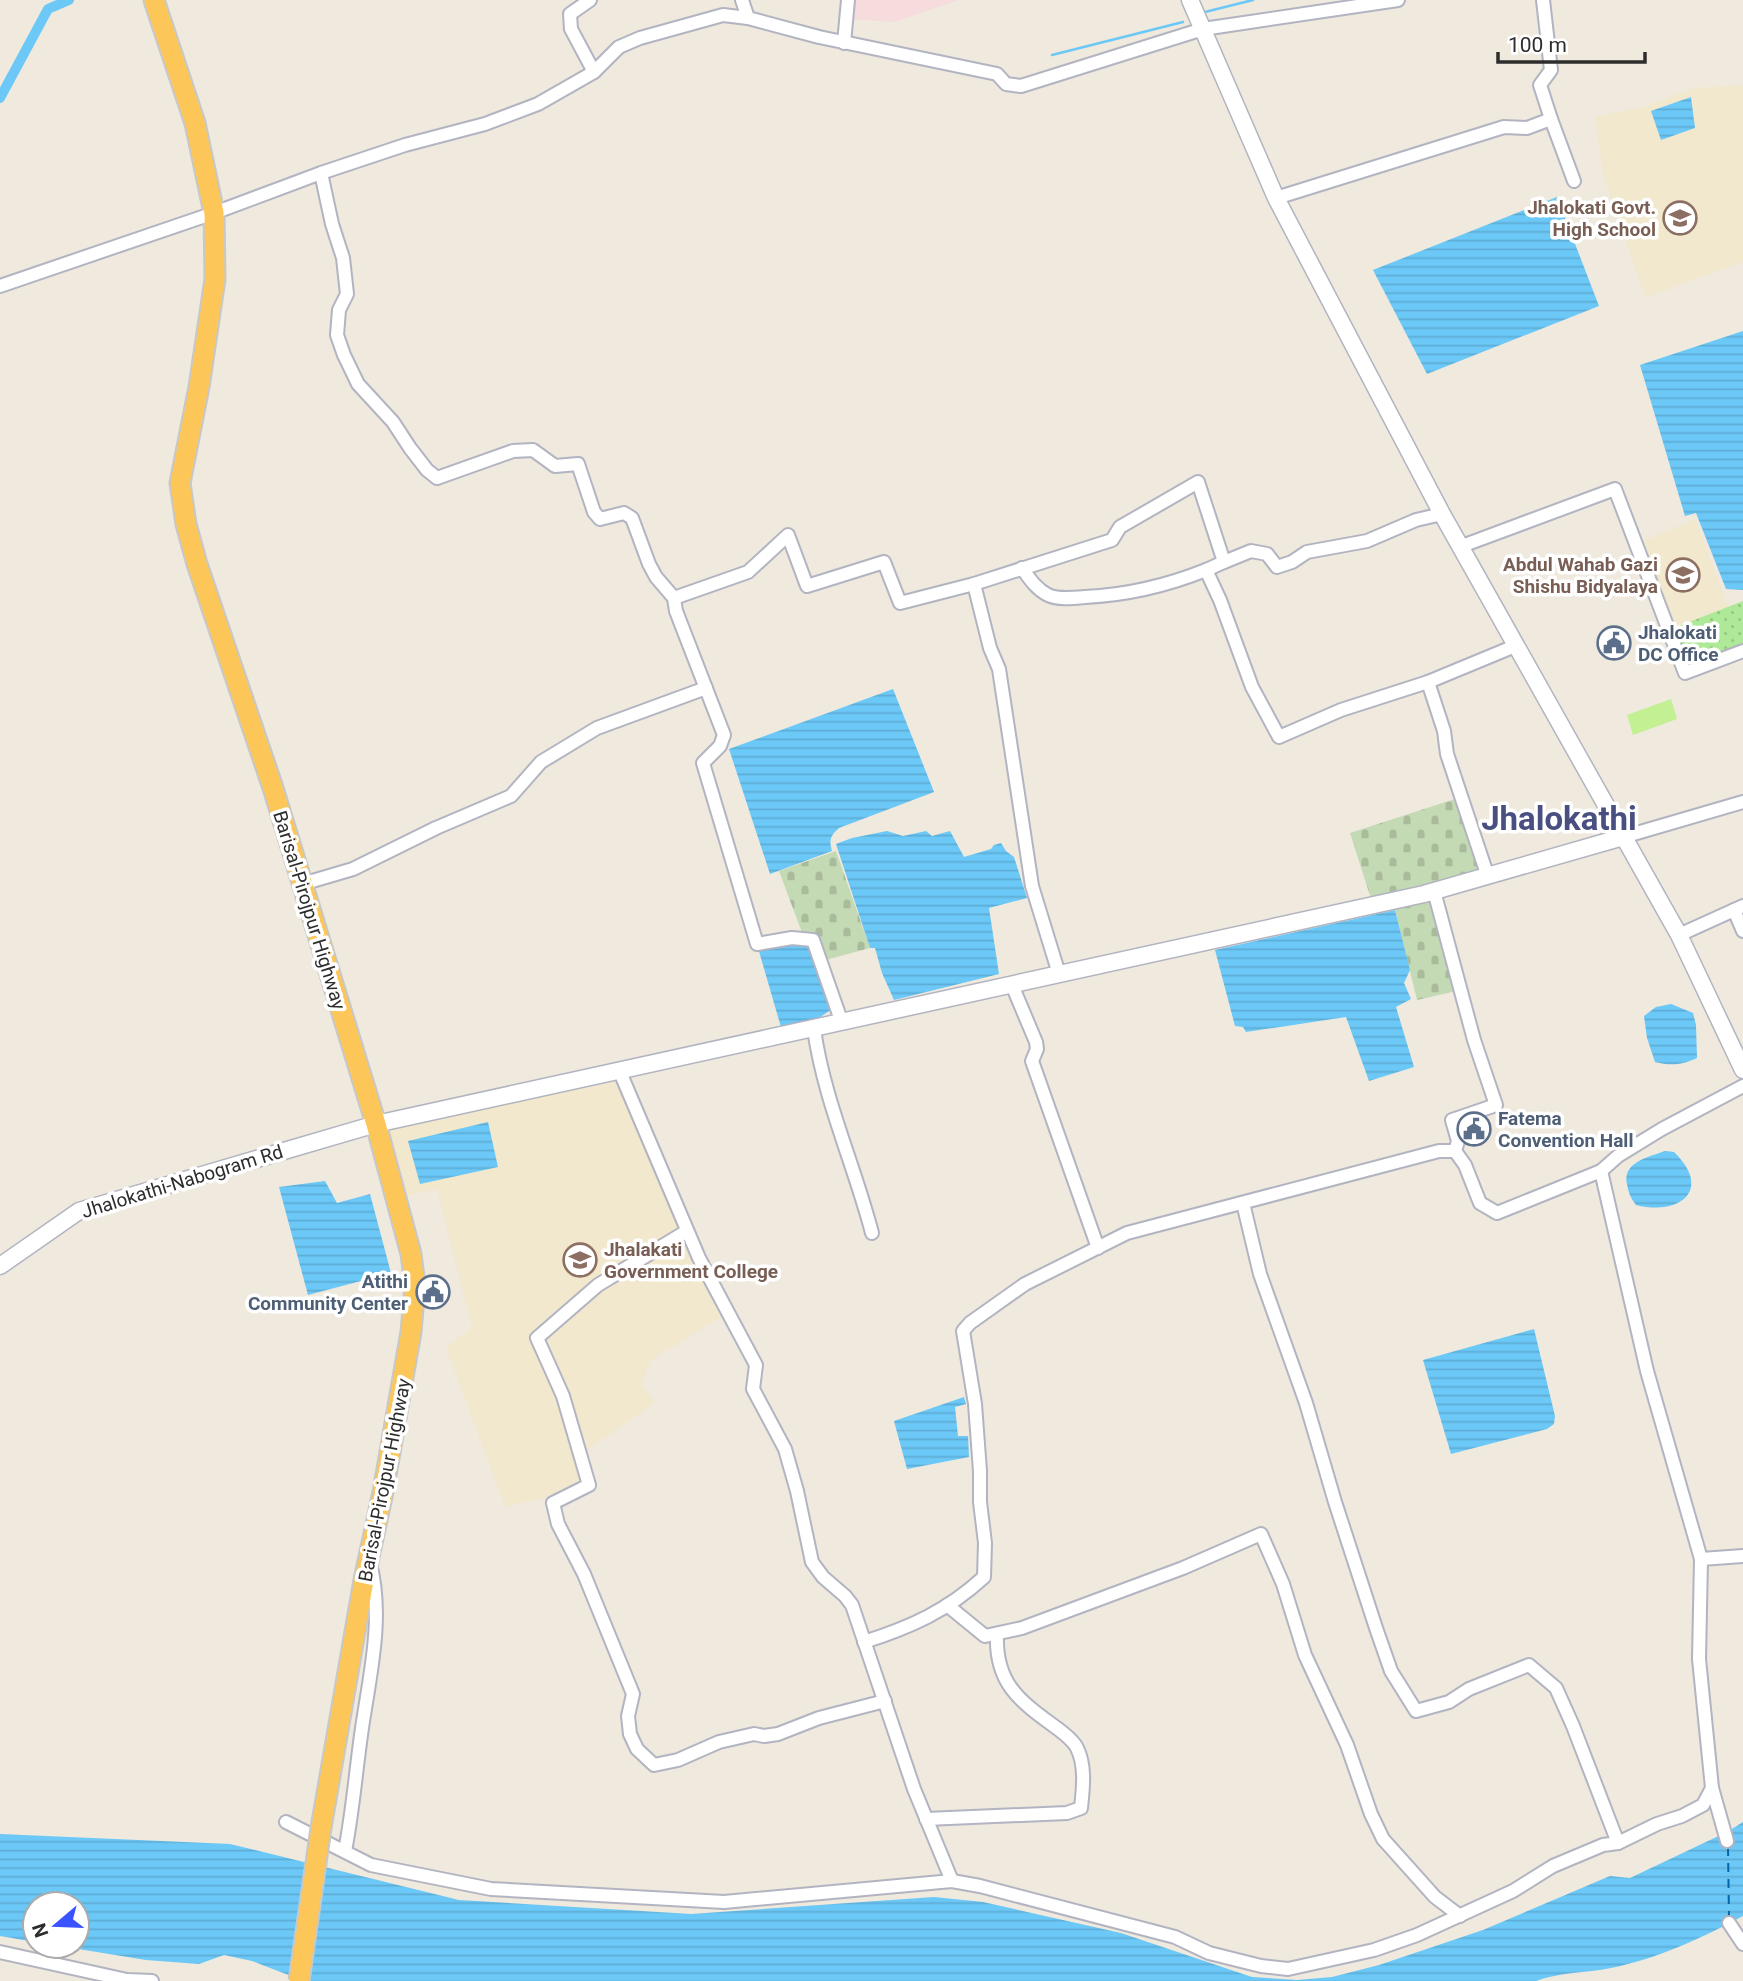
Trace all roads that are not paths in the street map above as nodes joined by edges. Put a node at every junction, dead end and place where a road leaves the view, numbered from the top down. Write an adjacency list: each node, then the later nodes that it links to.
1 (590, 0): 11 (street)
2 (742, 0): 8 (street)
3 (848, 0): 10 (street)
4 (1190, 0): 9 (main road)
5 (1398, 0): 9 (street)
6 (1543, 0): 12 (street)
7 (156, 6): 16 (highway, Barisal-Pirojpur Highway)
8 (748, 18): 10 (street); 11 (street)
9 (1203, 29): 10 (street); 15 (main road)
10 (844, 43)
11 (594, 72): 13 (street)
12 (1551, 120): 14 (street); 15 (street)
13 (321, 173): 16 (street); 24 (street)
14 (1574, 181)
15 (1276, 198): 18 (main road)
16 (214, 213): 17 (street); 32 (highway, Barisal-Pirojpur Highway)
17 (0, 286)
18 (1442, 514): 19 (main road); 20 (street)
19 (1462, 547): 25 (main road); 26 (street)
20 (1224, 562): 21 (street); 22 (street)
21 (1022, 568): 22 (street); 23 (street)
22 (1206, 570): 27 (street)
23 (974, 584): 24 (street); 37 (street)
24 (674, 598): 28 (street)
25 (1515, 646): 27 (street); 30 (main road)
26 (1743, 651)
27 (1428, 682): 31 (street)
28 (706, 688): 32 (street); 39 (street)
29 (1743, 802): 30 (street)
30 (1623, 837): 31 (main road, Jhalokathi-Nabogram Rd); 36 (main road)
31 (1488, 877): 33 (main road, Jhalokathi-Nabogram Rd)
32 (302, 884): 44 (highway, Barisal-Pirojpur Highway)
33 (1434, 891): 37 (main road, Jhalokathi-Nabogram Rd); 45 (street)
34 (1739, 908): 35 (street); 36 (street)
35 (1743, 931)
36 (1679, 935): 41 (main road)
37 (1059, 974): 38 (main road, Jhalokathi-Nabogram Rd)
38 (1012, 985): 39 (main road, Jhalokathi-Nabogram Rd); 50 (street)
39 (842, 1023): 40 (main road, Jhalokathi-Nabogram Rd)
40 (814, 1029): 42 (main road, Jhalokathi-Nabogram Rd); 49 (street)
41 (1743, 1070)
42 (620, 1072): 44 (main road, Jhalokathi-Nabogram Rd); 48 (street)
43 (1743, 1086): 46 (street)
44 (376, 1124): 51 (main road, Jhalokathi-Nabogram Rd); 53 (highway, Barisal-Pirojpur Highway)
45 (1455, 1151): 46 (street); 47 (street)
46 (1601, 1171): 54 (street)
47 (1243, 1203): 50 (street); 63 (street)
48 (687, 1231): 57 (street); 58 (street)
49 (872, 1233)
50 (1098, 1248): 55 (street)
51 (0, 1266)
52 (1743, 1556): 54 (street)
53 (369, 1558): 64 (street); 71 (highway, Barisal-Pirojpur Highway, bridge)
54 (1701, 1559): 59 (street)
55 (947, 1605): 56 (street); 57 (street)
56 (997, 1633): 60 (street); 66 (street)
57 (864, 1642): 58 (street)
58 (885, 1701): 60 (street)
59 (1712, 1788): 62 (street); 63 (street)
60 (926, 1819): 65 (street)
61 (286, 1822): 64 (street)
62 (1727, 1841)
63 (1618, 1843): 66 (street)
64 (345, 1851): 65 (street)
65 (952, 1881): 66 (street)
66 (1460, 1916)
67 (1729, 1923): 68 (street)
68 (1743, 1944)
69 (0, 1952): 70 (street)
70 (152, 1981)
71 (299, 1981)

